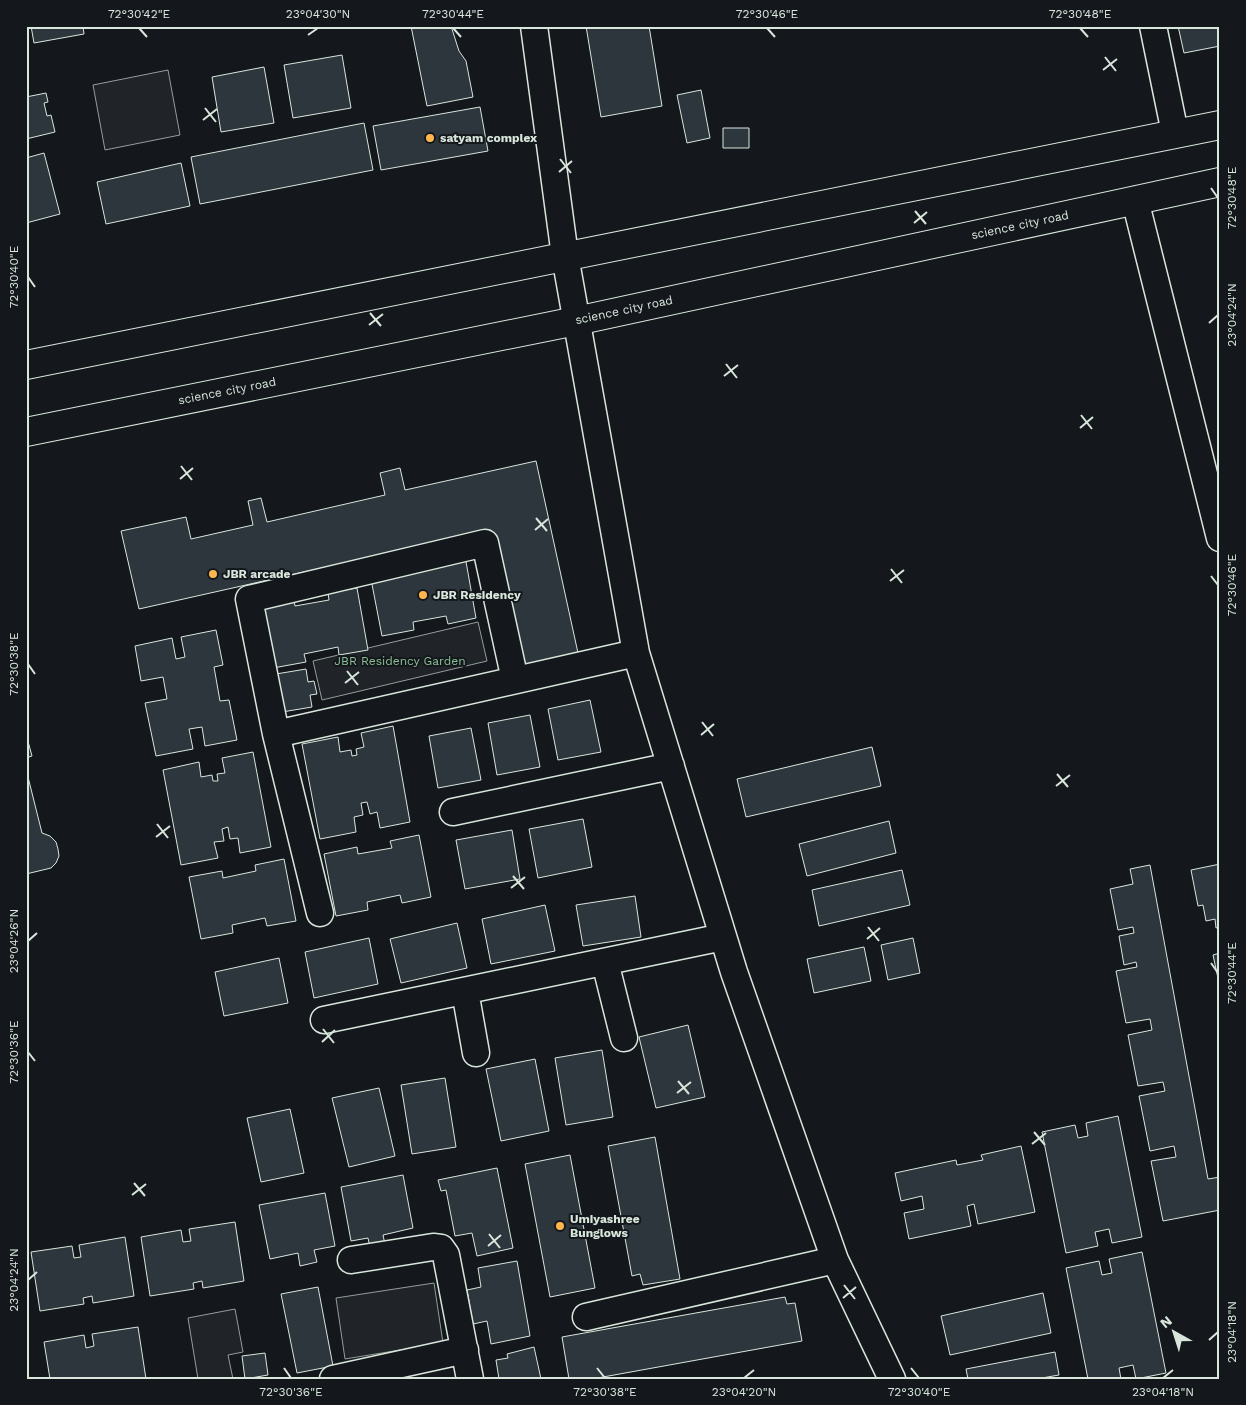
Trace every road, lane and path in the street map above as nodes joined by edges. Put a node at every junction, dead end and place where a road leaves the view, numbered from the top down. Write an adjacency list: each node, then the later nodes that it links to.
1 (534, 26): 7 (street)
2 (1153, 26): 4 (street)
3 (1220, 125): 4 (main road)
4 (1175, 133): 7 (main road)
5 (1220, 182): 6 (main road, science city road)
6 (1136, 200): 8 (main road, science city road); 11 (street)
7 (565, 256): 8 (street); 9 (main road)
8 (576, 321): 10 (main road, science city road); 12 (street)
9 (26, 365)
10 (26, 432)
11 (1220, 538)
12 (636, 653): 13 (street); 15 (street)
13 (515, 680): 14 (street); 14 (street)
14 (276, 734): 17 (street)
15 (671, 766): 16 (street); 18 (street)
16 (453, 812)
17 (320, 913)
18 (723, 938): 19 (street); 25 (street)
19 (606, 962): 20 (street); 22 (street)
20 (465, 991): 21 (street); 23 (street)
21 (324, 1020)
22 (624, 1038)
23 (476, 1053)
24 (352, 1260): 27 (street)
25 (835, 1260): 26 (street); 30 (street)
26 (586, 1317)
27 (465, 1350): 28 (street); 29 (street)
28 (333, 1379)
29 (470, 1379)
30 (892, 1379)

